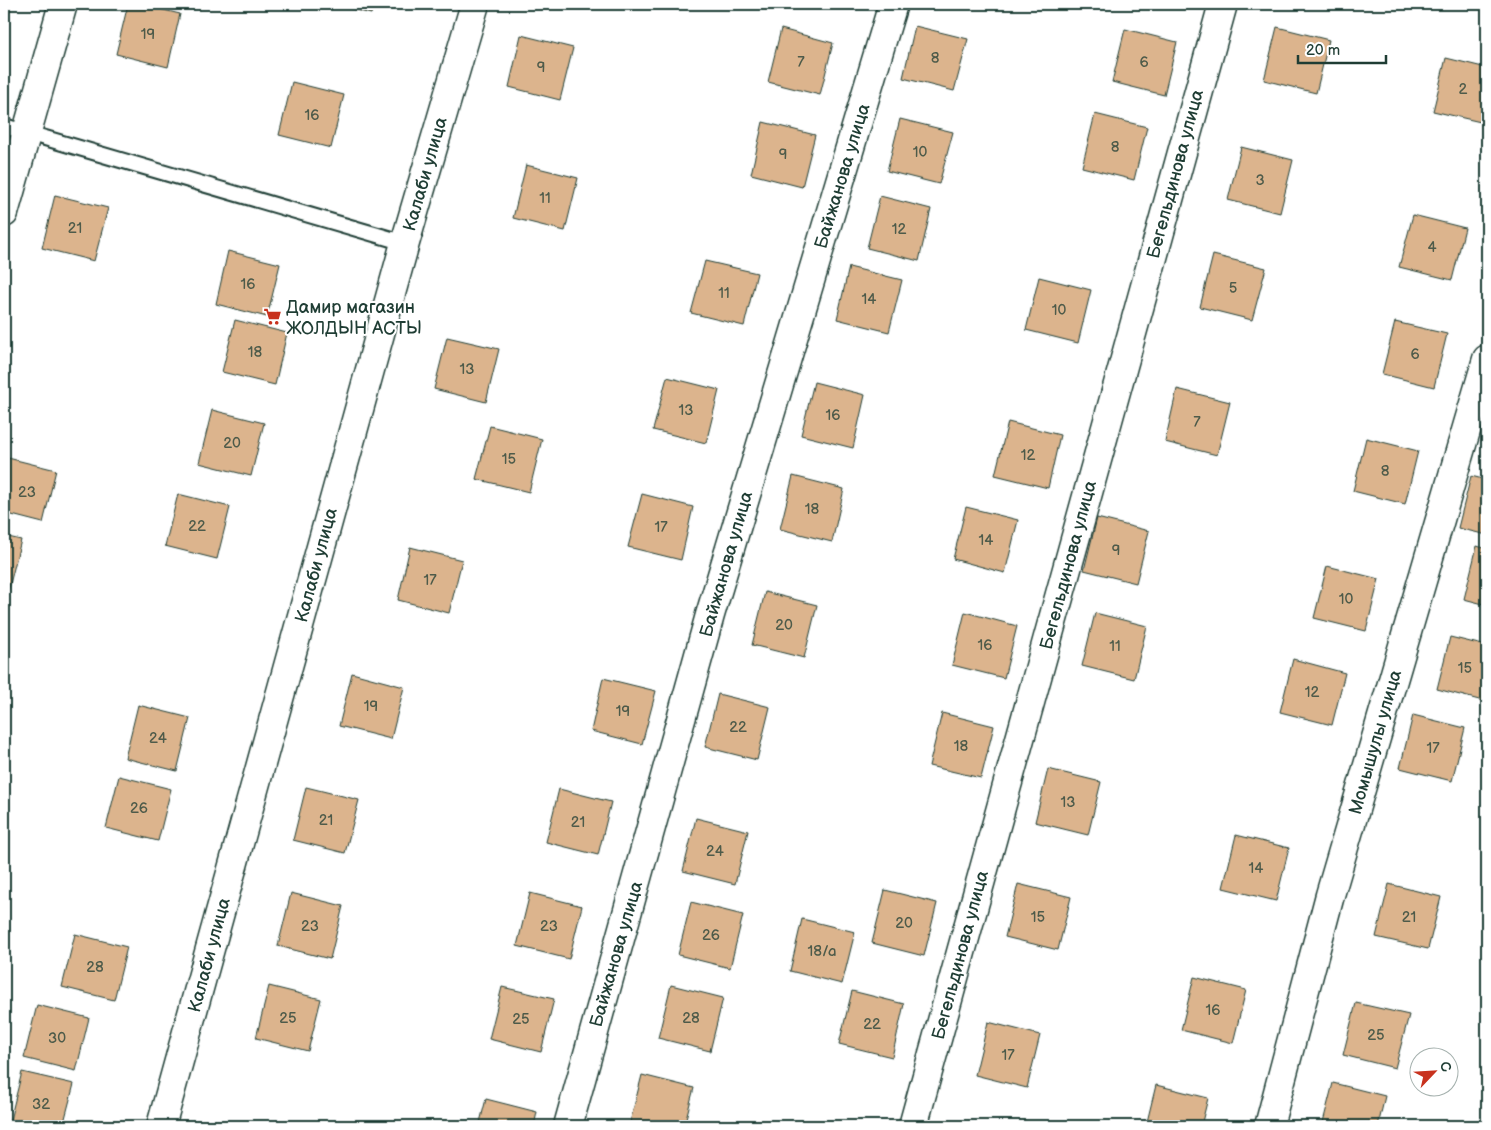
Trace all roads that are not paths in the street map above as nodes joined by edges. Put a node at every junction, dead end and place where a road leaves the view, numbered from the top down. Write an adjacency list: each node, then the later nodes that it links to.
1 (63, 4): 5 (street)
2 (475, 4): 7 (street, Калаби улица)
3 (893, 4): 10 (street, Байжанова улица)
4 (1223, 4): 11 (street, Бегельдинова улица)
5 (15, 129): 6 (street); 7 (lane)
6 (4, 213)
7 (405, 243): 9 (street, Калаби улица)
8 (1487, 359): 12 (street, Момышулы улица)
9 (161, 1126)
10 (568, 1126)
11 (913, 1126)
12 (1269, 1126)

